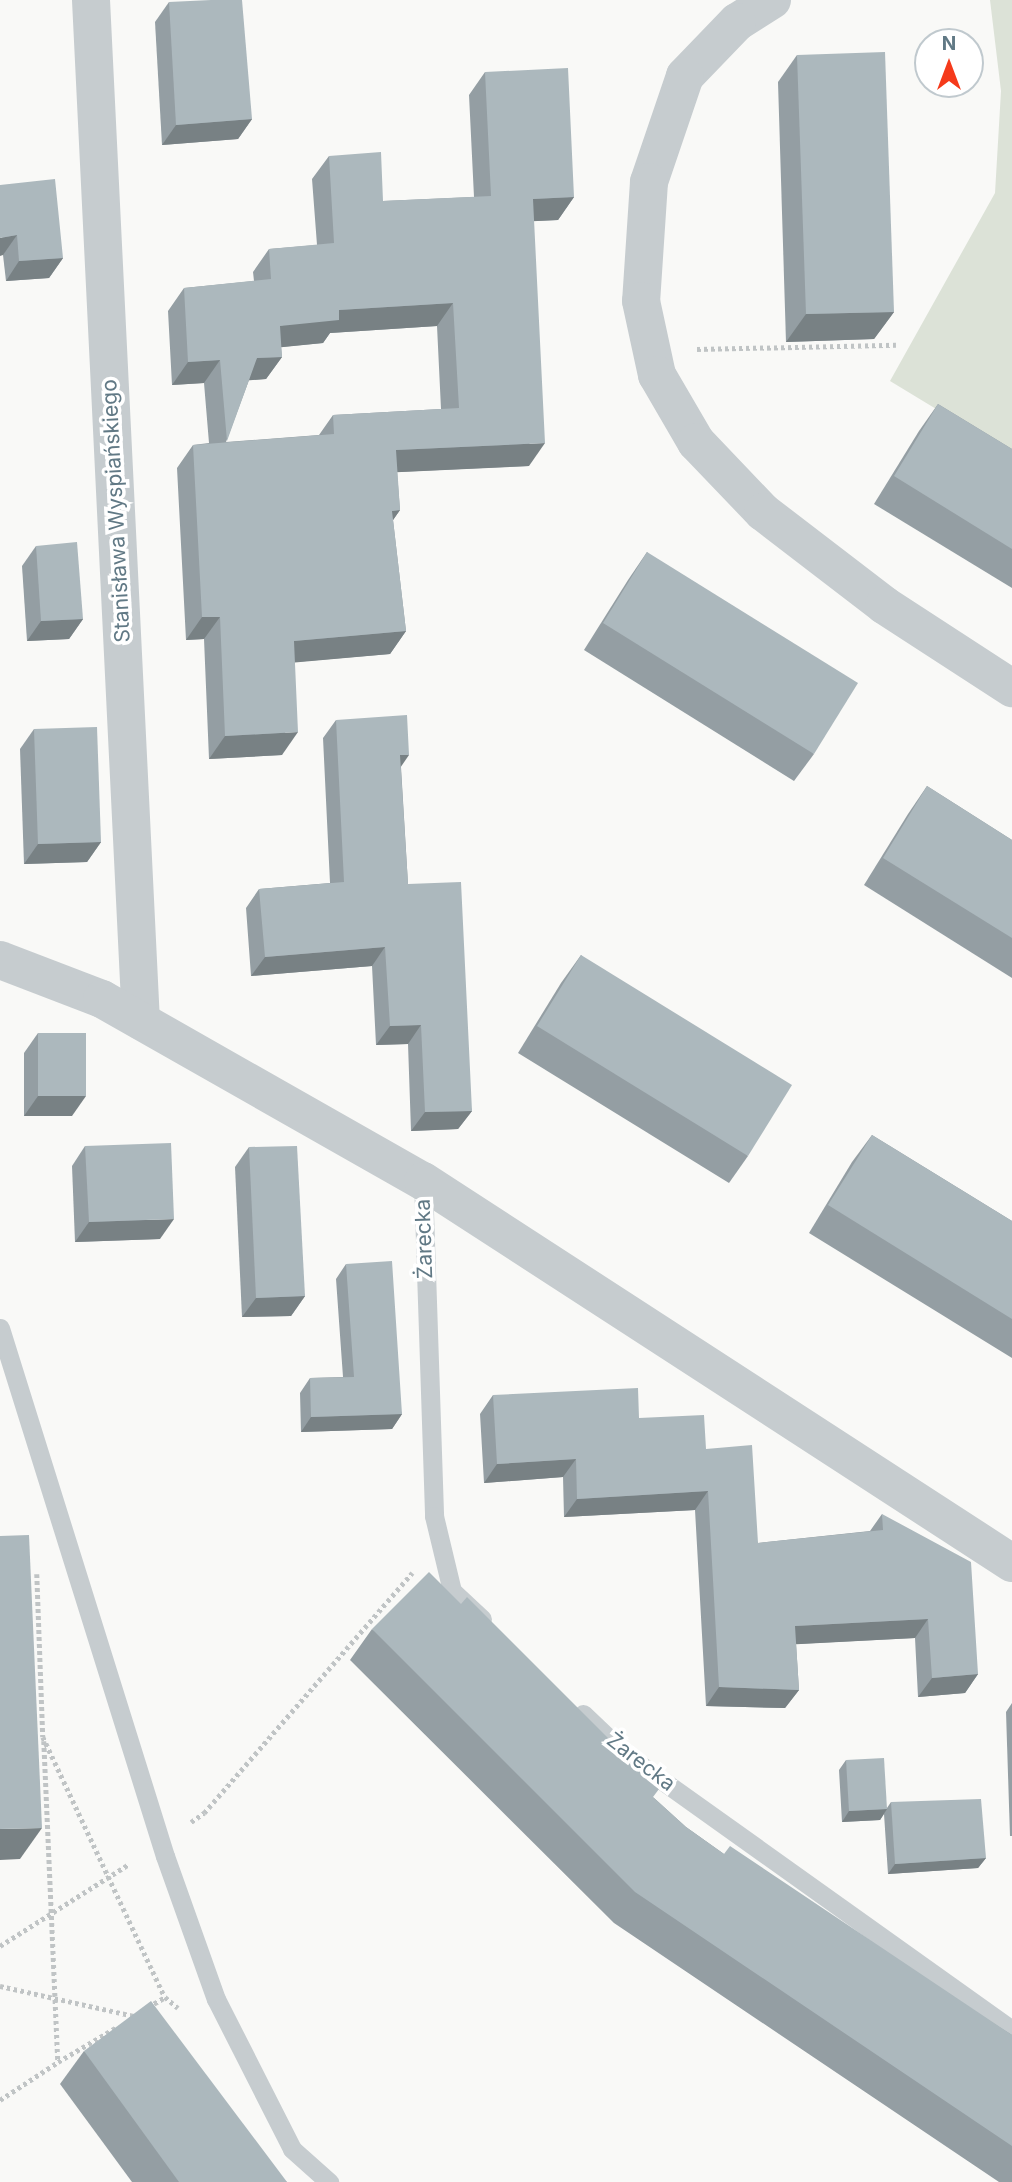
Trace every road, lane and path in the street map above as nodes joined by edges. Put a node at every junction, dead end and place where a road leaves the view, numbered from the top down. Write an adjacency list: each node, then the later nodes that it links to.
1 (91, 0): 7 (street, Stanisława Wyspiańskiego)
2 (772, 0): 4 (street)
3 (896, 345): 4 (path)
4 (657, 375): 5 (street)
5 (1012, 688)
6 (0, 960): 7 (street, Żarecka)
7 (141, 1021): 8 (street, Żarecka)
8 (423, 1181): 10 (street, Żarecka); 12 (lane, Żarecka)
9 (0, 1328): 16 (lane)
10 (1012, 1563)
11 (36, 1567): 15 (path)
12 (447, 1568): 13 (lane, Żarecka); 16 (path)
13 (493, 1629)
14 (564, 1696): 24 (lane, Żarecka)
15 (43, 1737): 17 (path); 18 (path)
16 (161, 1843): 17 (path); 27 (lane)
17 (109, 1878): 18 (path)
18 (51, 1916): 19 (path); 22 (path)
19 (0, 1947)
20 (0, 1986): 22 (path)
21 (165, 1997): 23 (path)
22 (55, 1999): 23 (path); 25 (path)
23 (134, 2016): 25 (path)
24 (1012, 2030)
25 (58, 2062): 26 (path)
26 (0, 2100)
27 (329, 2182)

